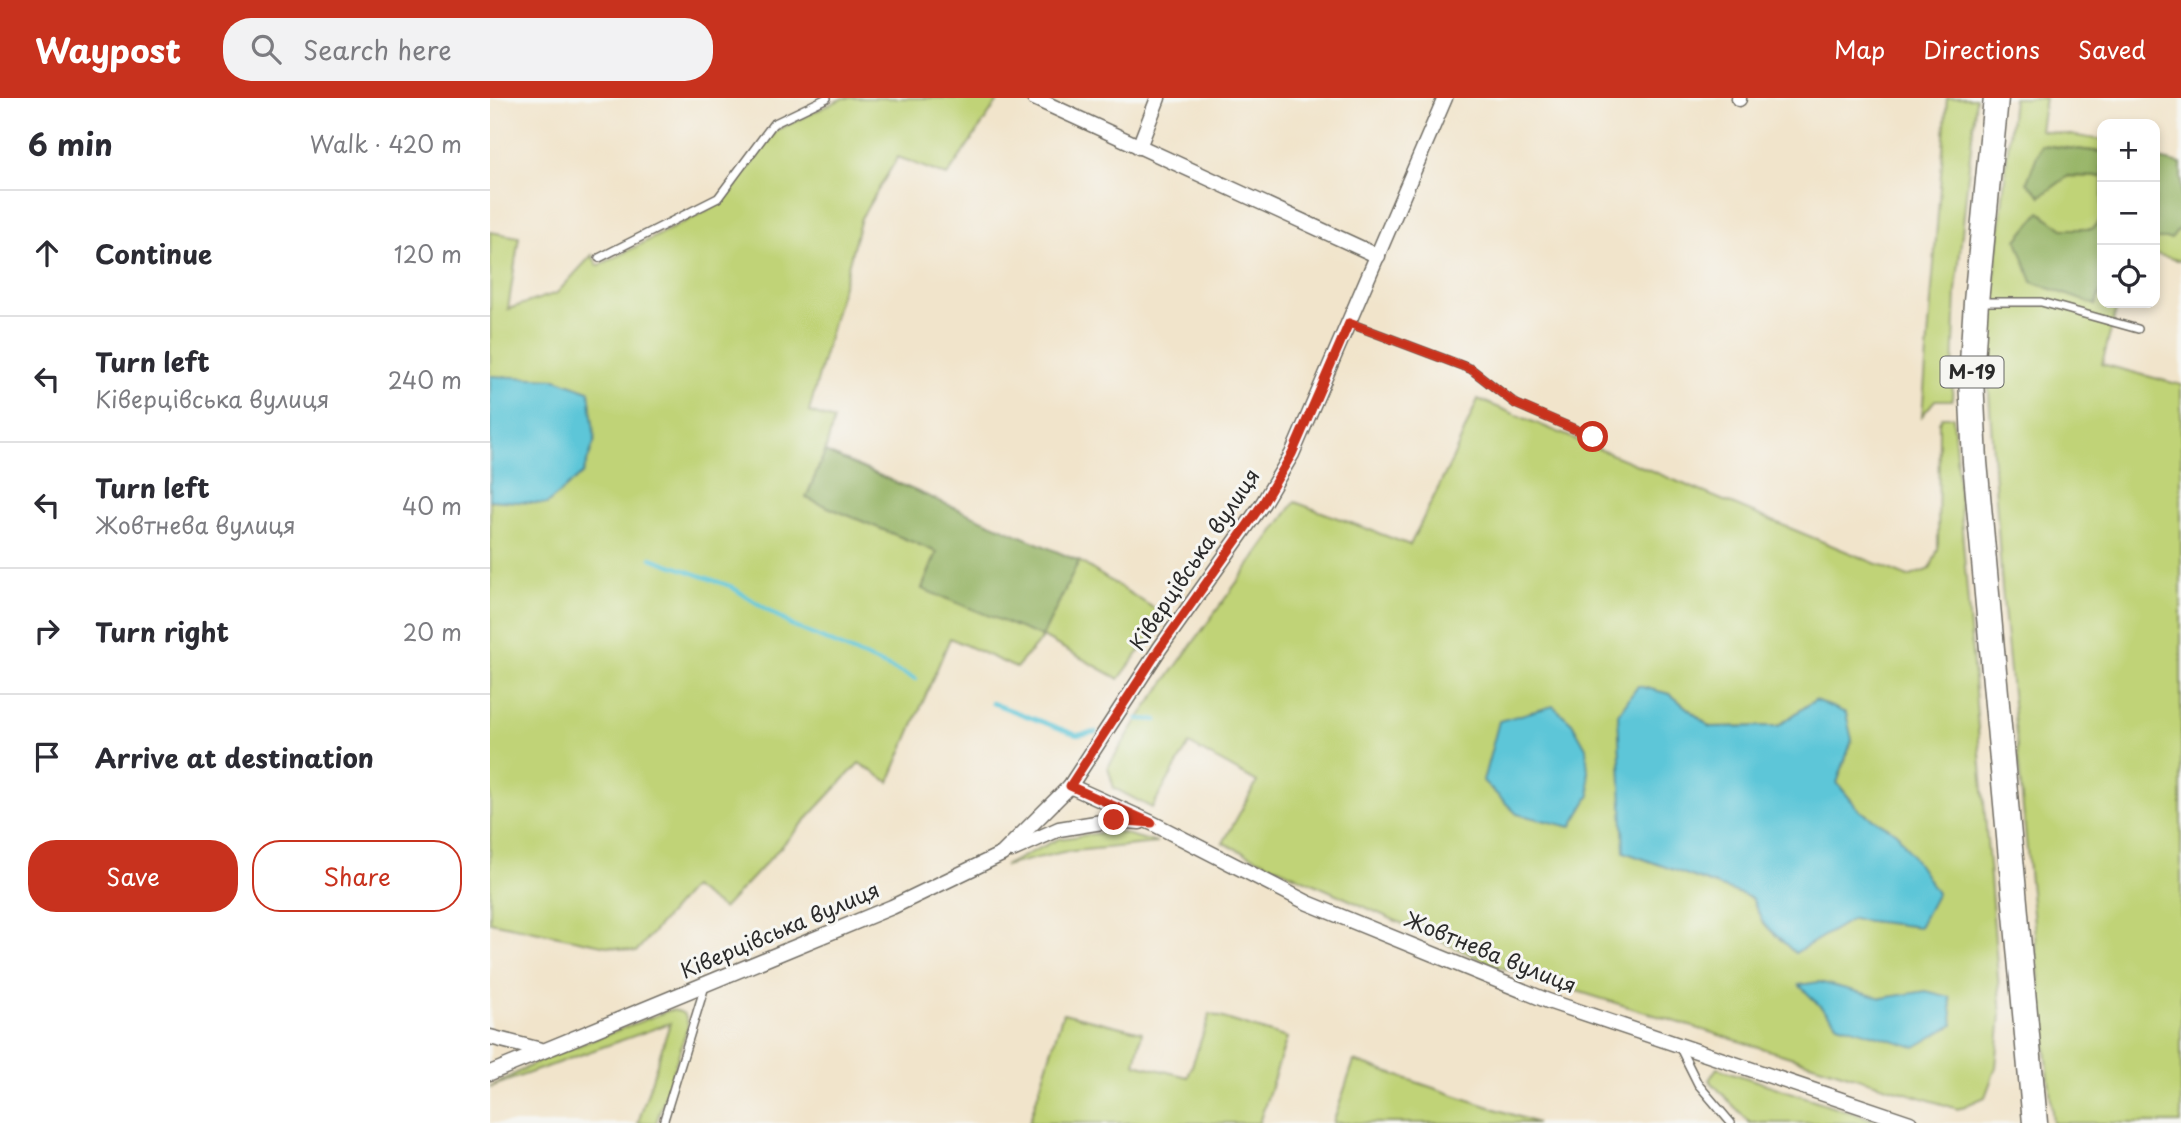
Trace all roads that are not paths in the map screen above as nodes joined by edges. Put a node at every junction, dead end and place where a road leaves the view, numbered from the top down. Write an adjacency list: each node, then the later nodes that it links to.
1 (827, 98): 8 (lane)
2 (1034, 98): 6 (street)
3 (1158, 98): 6 (street)
4 (1445, 98): 7 (street, Ківерцівська вулиця)
5 (1996, 98): 9 (highway, М-19)
6 (1139, 147): 7 (street)
7 (1378, 256): 10 (street, Ківерцівська вулиця)
8 (599, 258)
9 (1976, 302): 11 (lane); 24 (highway, М-19)
10 (1349, 323): 12 (lane); 13 (street, Ківерцівська вулиця)
11 (2138, 329)
12 (1593, 437)
13 (1070, 786): 14 (street, Жовтнева вулиця); 15 (street, Ківерцівська вулиця)
14 (1152, 823): 15 (street); 18 (street, Жовтнева вулиця)
15 (1002, 854): 16 (street, Ківерцівська вулиця)
16 (705, 986): 19 (street, Ківерцівська вулиця); 21 (lane)
17 (490, 1037): 19 (street)
18 (1679, 1046): 22 (lane); 23 (street, Жовтнева вулиця)
19 (541, 1050): 20 (street, Ківерцівська вулиця)
20 (490, 1073)
21 (663, 1123)
22 (1731, 1123)
23 (1910, 1123)
24 (2035, 1123)

